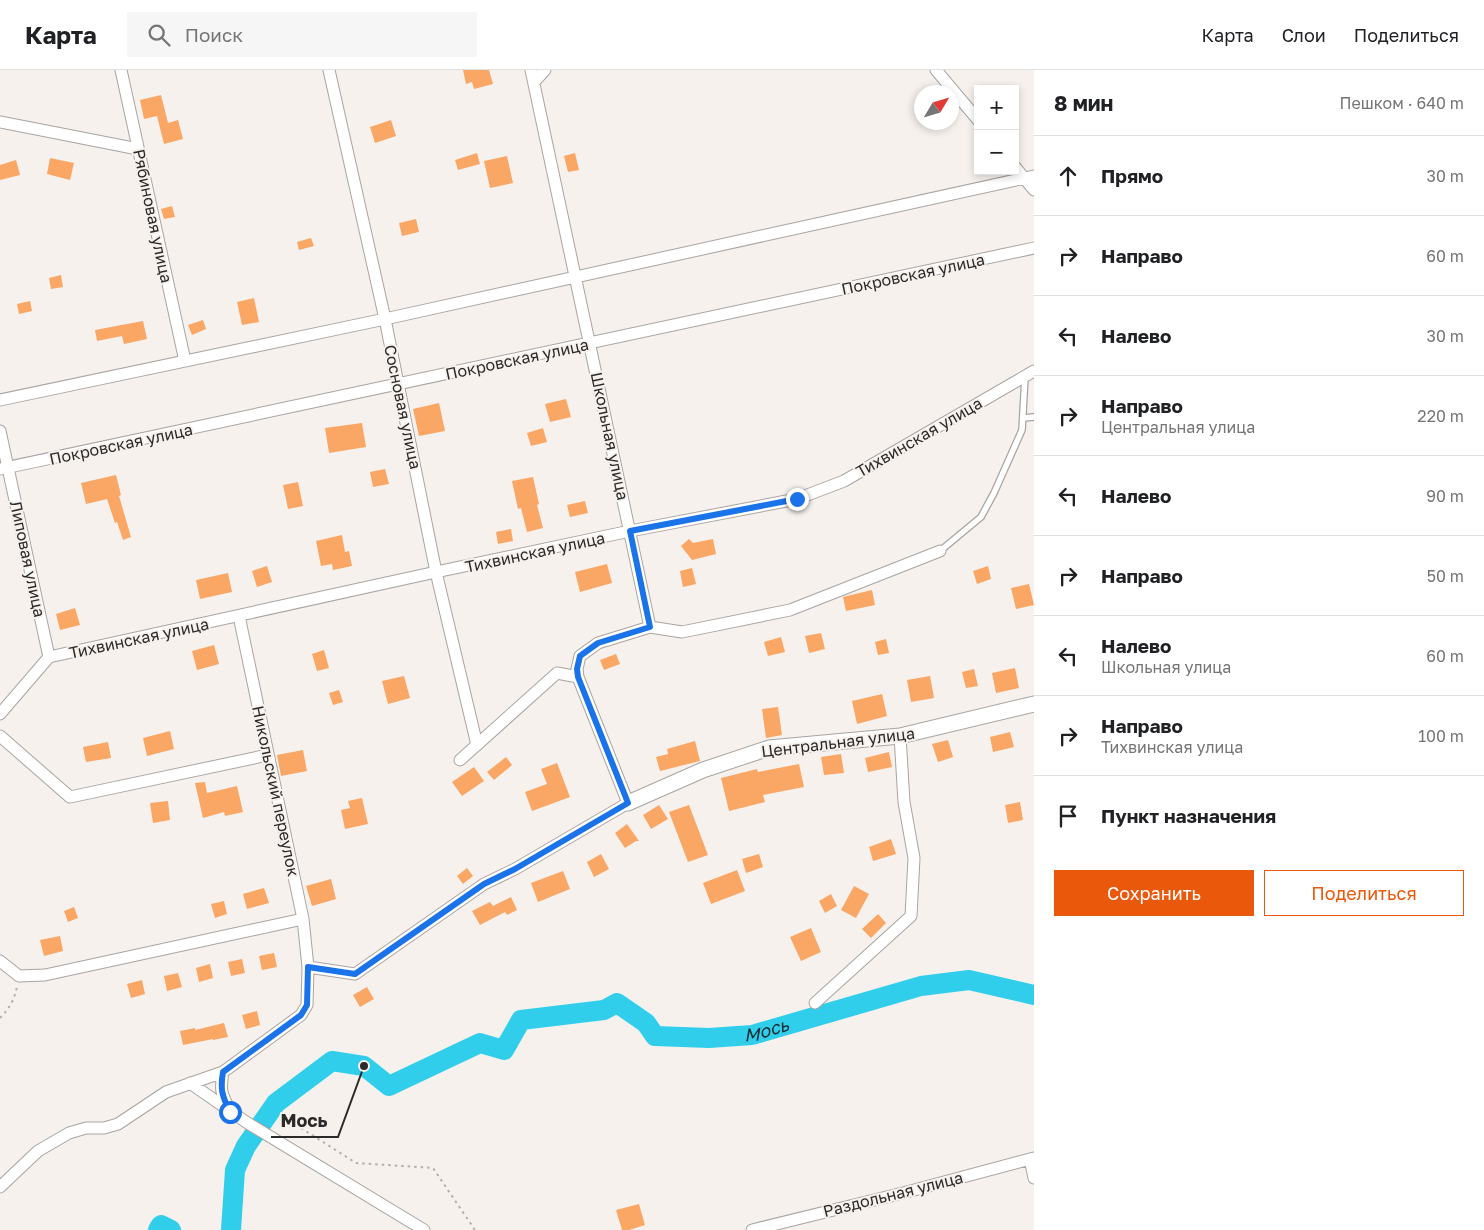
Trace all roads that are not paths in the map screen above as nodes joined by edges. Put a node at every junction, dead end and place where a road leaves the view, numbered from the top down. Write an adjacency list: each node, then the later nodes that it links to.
1 (121, 70): 9 (street, Рябиновая улица)
2 (329, 70): 14 (street, Сосновая улица)
3 (531, 70): 6 (street, Школьная улица)
4 (545, 70): 6 (street)
5 (936, 70): 7 (street)
6 (534, 82): 13 (street, Школьная улица)
7 (974, 115)
8 (0, 122): 9 (street)
9 (138, 149): 16 (street, Рябиновая улица)
10 (1029, 177): 11 (street); 13 (street)
11 (1034, 190)
12 (1034, 248): 15 (street, Покровская улица)
13 (576, 277): 14 (street); 15 (street, Школьная улица)
14 (385, 319): 16 (street); 18 (street, Сосновая улица)
15 (590, 344): 18 (street, Покровская улица); 24 (street, Школьная улица)
16 (185, 361): 19 (street)
17 (1029, 374): 21 (lane); 24 (street, Тихвинская улица)
18 (399, 384): 23 (street, Покровская улица); 26 (street, Сосновая улица)
19 (0, 400)
20 (1034, 417): 21 (lane)
21 (1022, 418): 25 (lane)
22 (0, 431): 23 (street, Липовая улица)
23 (4, 469): 29 (street, Липовая улица)
24 (630, 531): 26 (street, Тихвинская улица); 28 (street, Школьная улица)
25 (940, 551): 28 (street)
26 (436, 572): 27 (street, Тихвинская улица); 35 (street, Сосновая улица)
27 (239, 616): 29 (street, Тихвинская улица); 36 (street, Никольский переулок)
28 (650, 627): 30 (street)
29 (50, 658): 32 (street)
30 (578, 677): 35 (street); 38 (street)
31 (1034, 704): 34 (street, Центральная улица)
32 (0, 714)
33 (0, 736): 36 (street)
34 (900, 736): 38 (street, Центральная улица); 42 (street)
35 (477, 745): 37 (street)
36 (268, 755): 39 (street, Никольский переулок)
37 (460, 760)
38 (628, 803): 41 (street, Центральная улица)
39 (303, 919): 40 (street); 41 (street, Никольский переулок)
40 (0, 961)
41 (308, 967): 43 (street, Никольский переулок)
42 (815, 1003)
43 (223, 1072): 44 (street, Никольский переулок); 45 (street)
44 (190, 1083): 45 (street); 48 (street, Никольский переулок)
45 (230, 1112): 50 (street)
46 (1032, 1159): 47 (street); 49 (street, Раздольная улица)
47 (1034, 1178)
48 (0, 1187)
49 (801, 1218): 51 (street, Раздольная улица); 52 (street)
50 (424, 1230)
51 (752, 1230)
52 (804, 1230)

